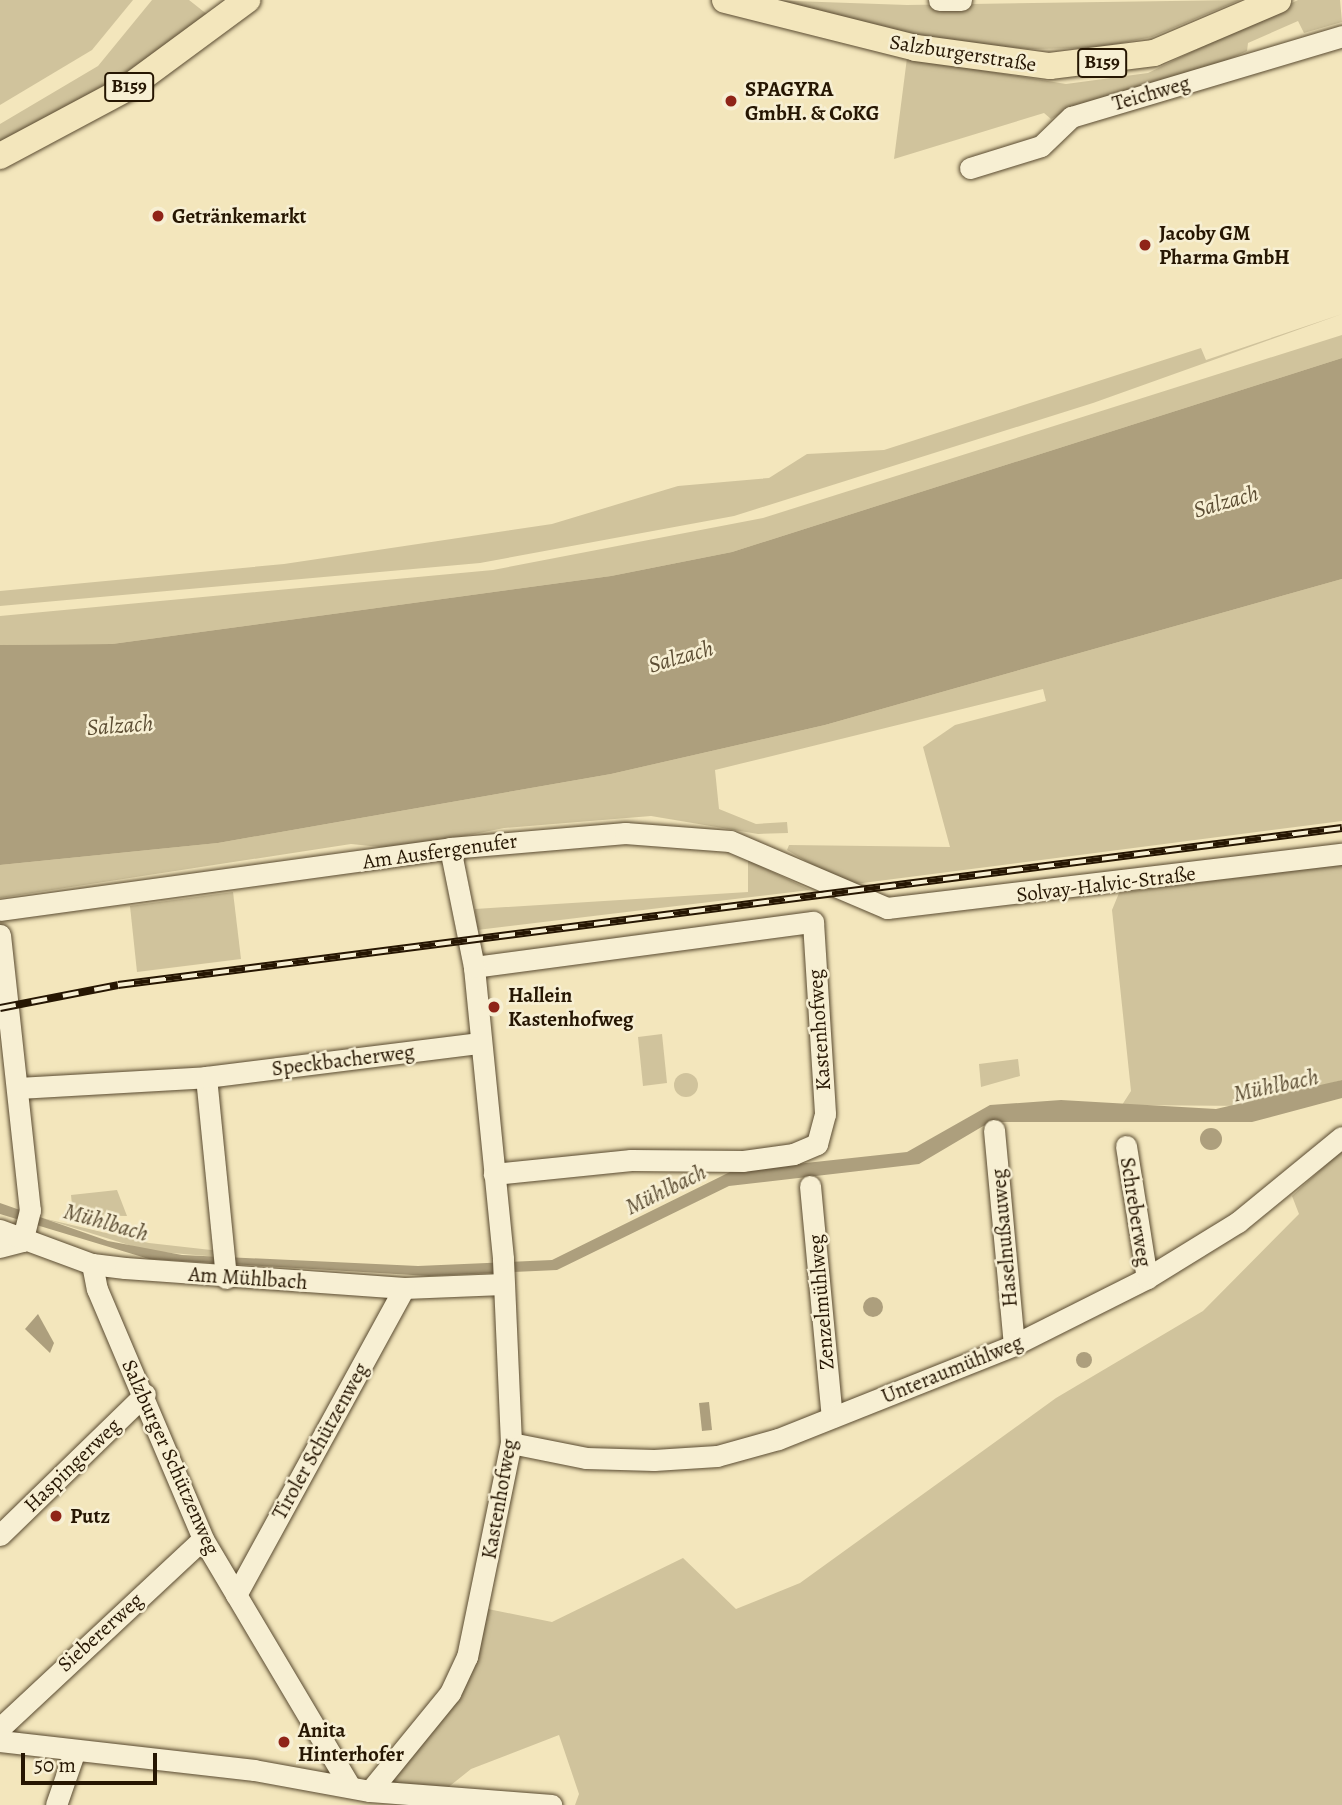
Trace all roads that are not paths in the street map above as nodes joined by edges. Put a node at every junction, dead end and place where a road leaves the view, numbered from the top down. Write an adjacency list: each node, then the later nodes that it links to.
1 (247, 0): 7 (main road, B159)
2 (725, 0): 5 (main road, Salzburgerstraße / B159)
3 (939, 0): 4 (street)
4 (961, 0)
5 (1278, 0)
6 (1342, 36): 8 (street, Teichweg)
7 (0, 156)
8 (970, 168)
9 (450, 848): 11 (street, Am Ausfergenufer); 12 (street, Am Ausfergenufer); 14 (street, Kastenhofweg)
10 (1342, 854): 11 (street, Solvay-Halvic-Straße)
11 (869, 904)
12 (0, 910)
13 (0, 935): 17 (street)
14 (474, 967): 15 (street, Kastenhofweg); 21 (street, Kastenhofweg)
15 (480, 1043): 16 (street, Speckbacherweg); 21 (street, Kastenhofweg)
16 (206, 1077): 17 (street, Speckbacherweg); 27 (street)
17 (18, 1088): 23 (street)
18 (994, 1130): 31 (street, Haselnußauweg)
19 (1342, 1137): 29 (street, Unteraumühlweg)
20 (1126, 1146): 29 (street, Schreberweg)
21 (494, 1174): 28 (street, Kastenhofweg)
22 (810, 1186): 33 (street, Zenzelmühlweg)
23 (26, 1227): 24 (street, Am Mühlbach); 25 (street); 26 (street, Am Mühlbach)
24 (0, 1230)
25 (0, 1247)
26 (92, 1264): 27 (street, Am Mühlbach); 32 (street, Salzburger Schützenweg)
27 (226, 1266): 30 (street, Am Mühlbach)
28 (503, 1272): 30 (street, Am Mühlbach); 34 (street, Kastenhofweg)
29 (1147, 1278): 31 (street, Unteraumühlweg)
30 (404, 1288): 37 (street, Tiroler Schützenweg)
31 (1014, 1345): 33 (street, Unteraumühlweg)
32 (145, 1394): 35 (street, Haspingerweg); 36 (street, Salzburger Schützenweg)
33 (832, 1417): 34 (street, Unteraumühlweg)
34 (511, 1443): 41 (street, Kastenhofweg)
35 (0, 1535)
36 (203, 1539): 37 (street, Salzburger Schützenweg); 38 (street, Siebererweg)
37 (236, 1595): 41 (street, Salzburger Schützenweg)
38 (0, 1728)
39 (0, 1741): 40 (street)
40 (75, 1750): 41 (street); 42 (street)
41 (360, 1789): 43 (street)
42 (55, 1805)
43 (551, 1805)

